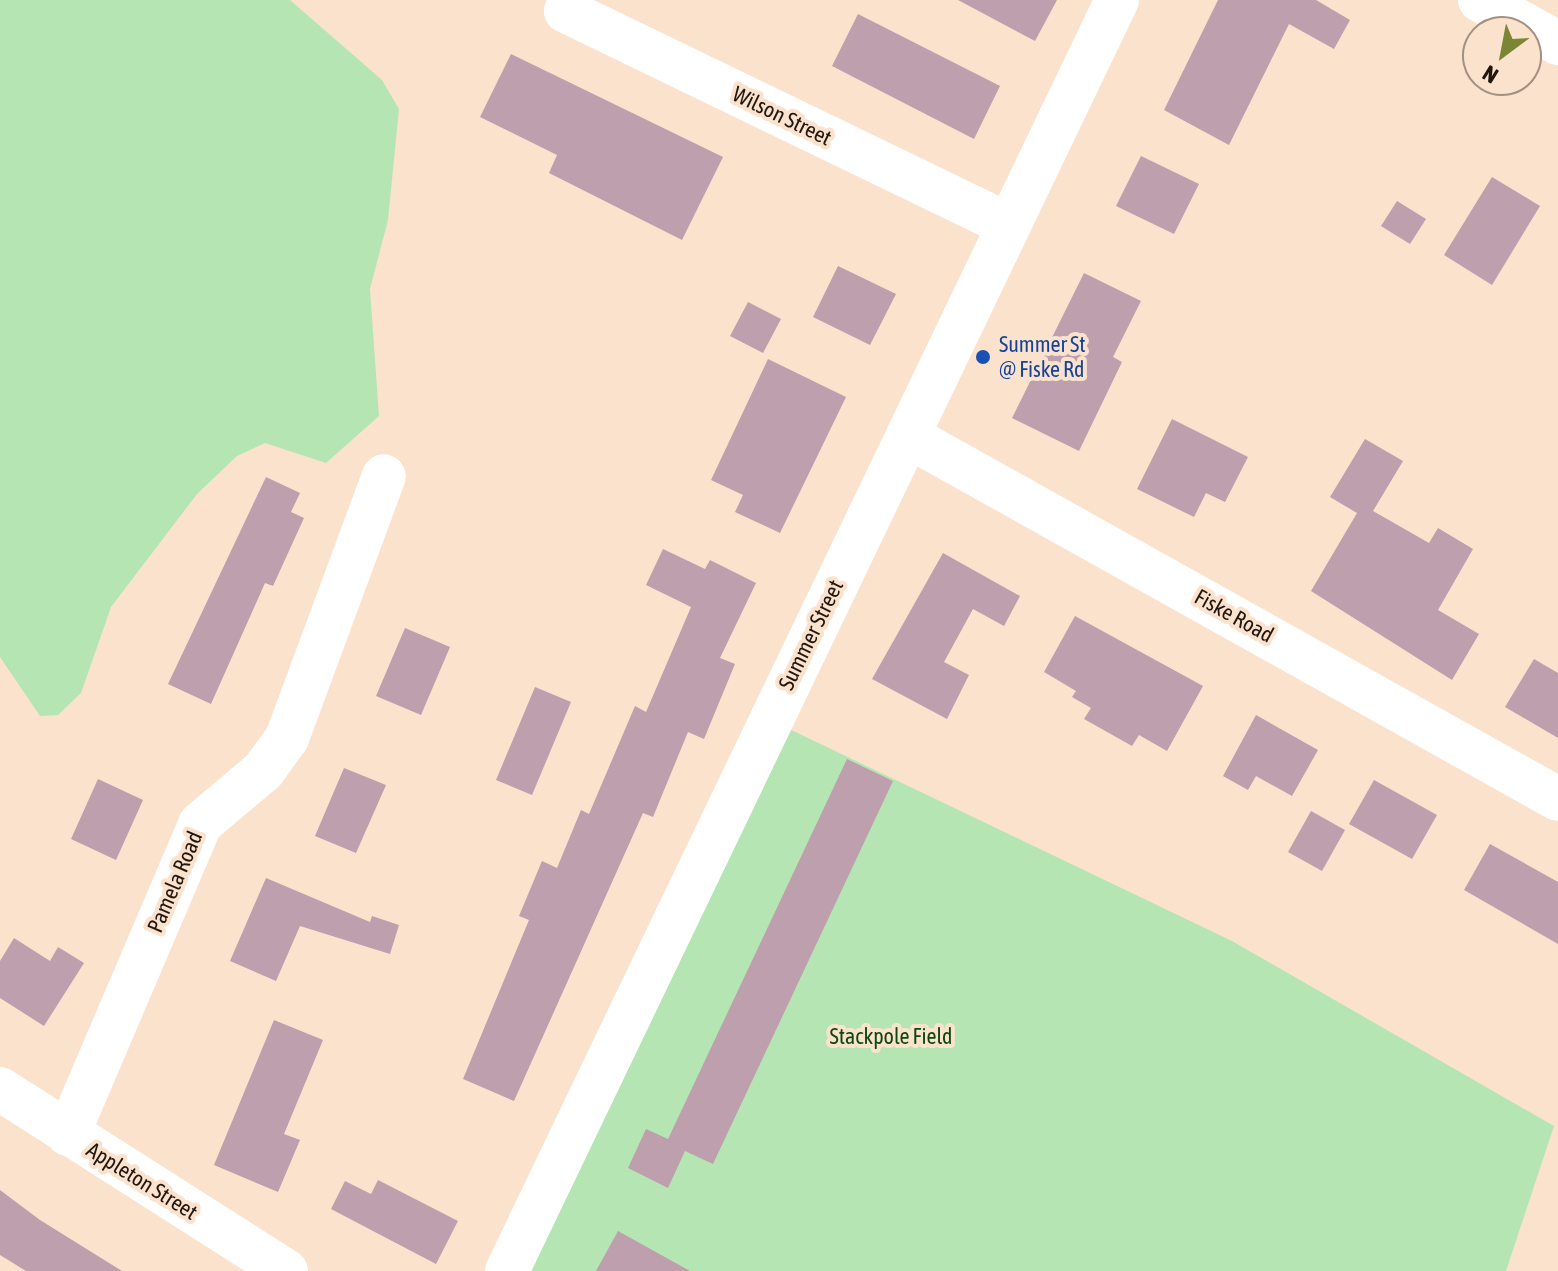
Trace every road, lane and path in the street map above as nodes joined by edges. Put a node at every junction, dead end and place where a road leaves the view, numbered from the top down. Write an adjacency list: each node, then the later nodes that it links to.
1 (571, 0): 5 (street, Wilson Street)
2 (1117, 0): 5 (street, Summer Street)
3 (1480, 0): 4 (street)
4 (1558, 43)
5 (1009, 225): 6 (street, Summer Street)
6 (908, 436): 8 (street, Fiske Road); 12 (street, Summer Street)
7 (384, 476): 10 (street, Pamela Road)
8 (1558, 799)
9 (0, 1089): 10 (street, Appleton Street)
10 (68, 1134): 11 (street, Appleton Street)
11 (286, 1271)
12 (507, 1271)

